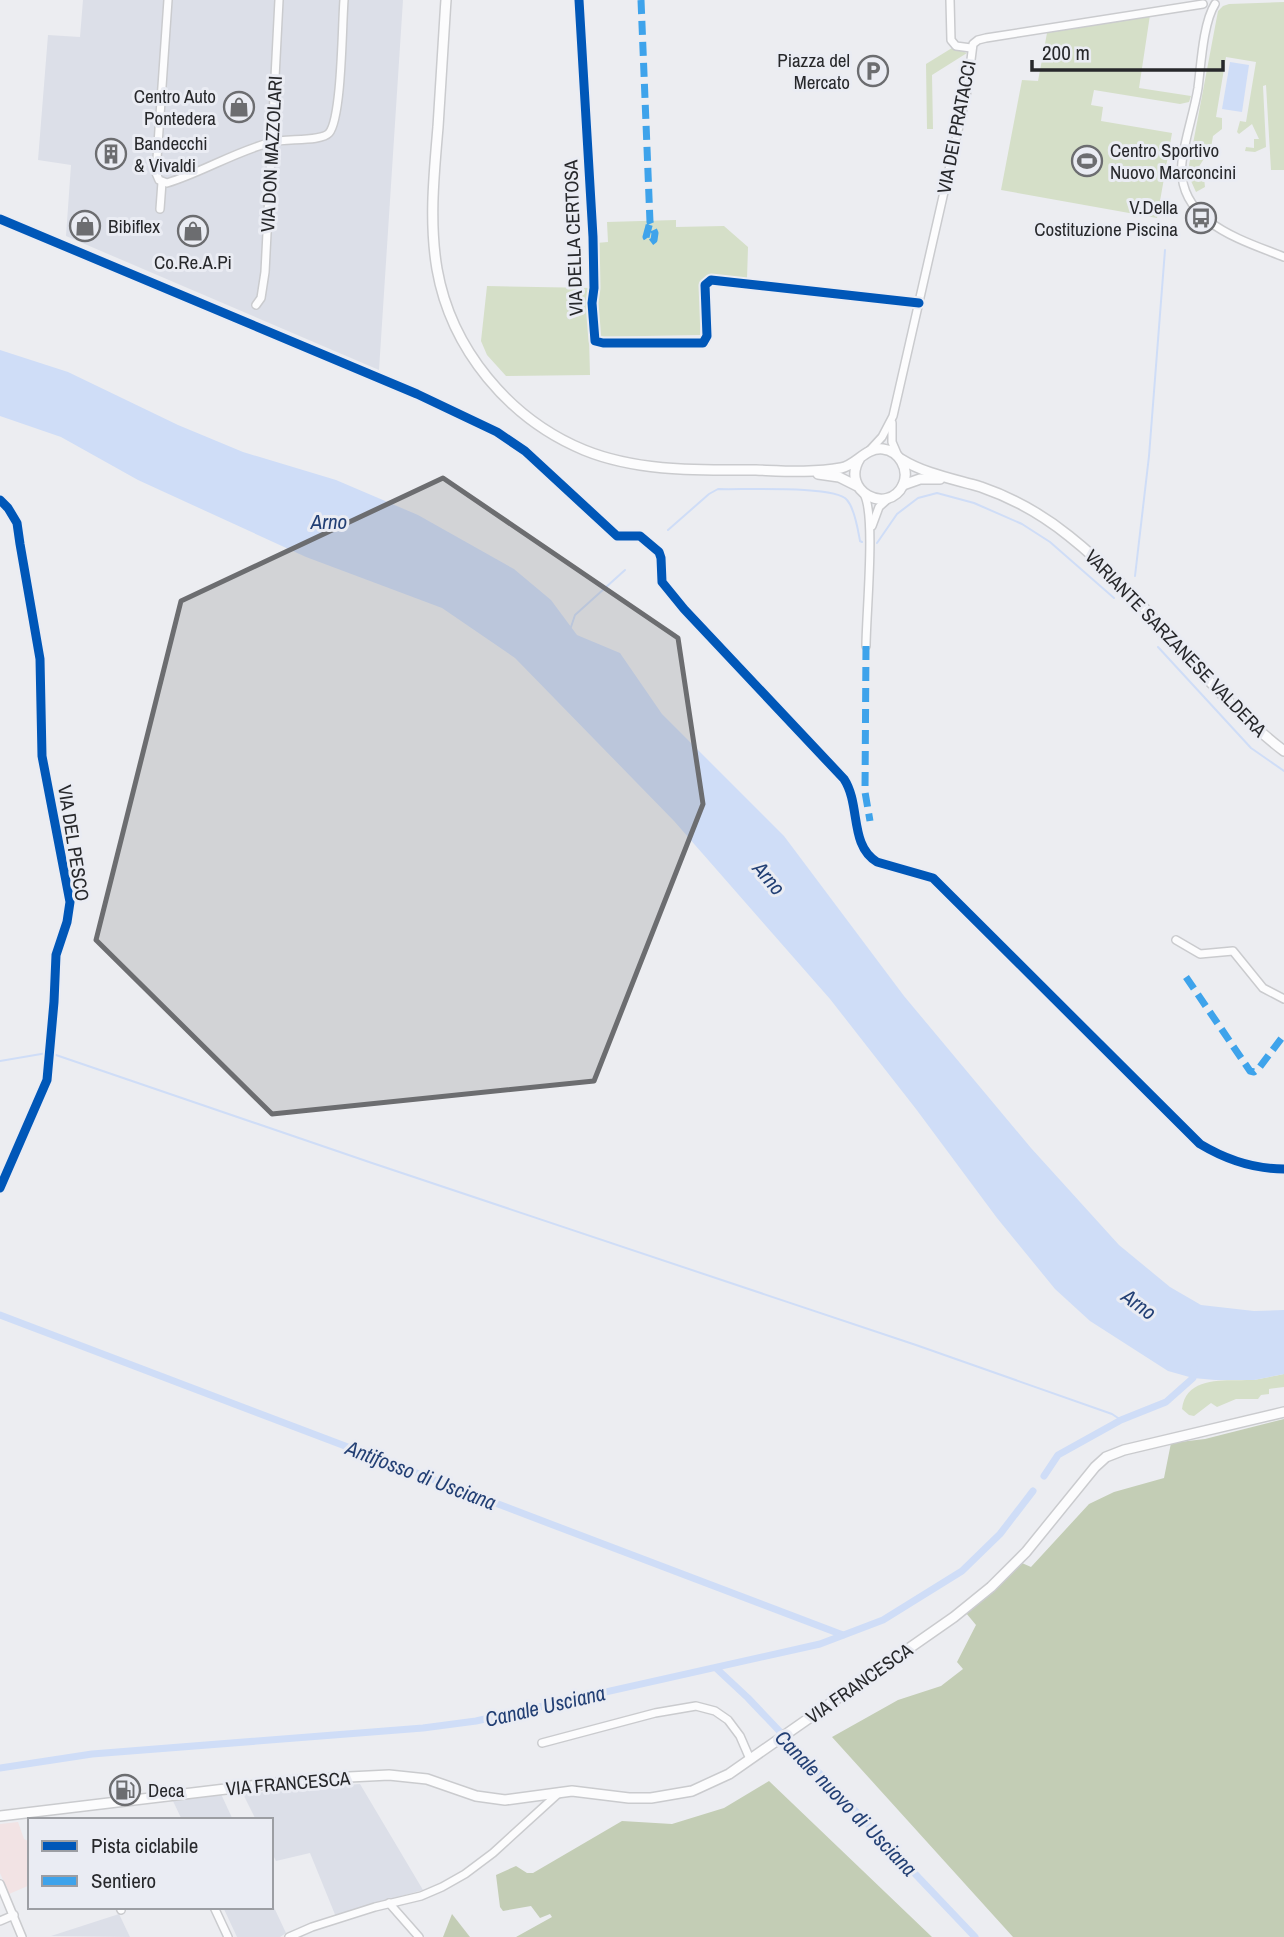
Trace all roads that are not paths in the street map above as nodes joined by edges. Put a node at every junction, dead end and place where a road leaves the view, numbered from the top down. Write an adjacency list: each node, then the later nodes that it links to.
1 (168, 0): 12 (street)
2 (279, 0): 11 (street, VIA DON MAZZOLARI)
3 (344, 0): 11 (street)
4 (446, 0): 20 (main road)
5 (579, 0): 15 (street, VIA DELLA CERTOSA)
6 (950, 0): 10 (street)
7 (1201, 2): 8 (street, VIA DEI PRATACCI); 9 (street); 10 (street, VIA DEI PRATACCI)
8 (1216, 2): 9 (street)
9 (1207, 30): 14 (street)
10 (971, 48): 15 (street, VIA DEI PRATACCI)
11 (271, 142): 12 (street); 16 (street, VIA DON MAZZOLARI)
12 (162, 182): 13 (street)
13 (160, 209)
14 (1284, 257)
15 (919, 303): 17 (street, VIA DEI PRATACCI)
16 (256, 305)
17 (893, 416): 18 (street, VIA DEI PRATACCI); 19 (street, VIA DEI PRATACCI)
18 (863, 455): 19 (main road); 20 (main road); 23 (main road)
19 (900, 458): 21 (main road, VARIANTE SARZANESE VALDERA); 22 (main road)
20 (792, 471): 23 (main road)
21 (955, 480): 22 (main road, VARIANTE SARZANESE VALDERA); 28 (main road, VARIANTE SARZANESE VALDERA)
22 (903, 485): 24 (main road)
23 (862, 491): 24 (main road); 26 (street)
24 (889, 497): 26 (street)
25 (0, 500): 31 (street, VIA DEL PESCO)
26 (869, 537): 27 (street)
27 (866, 646)
28 (1284, 751)
29 (1176, 940): 30 (street)
30 (1284, 999)
31 (0, 1188)
32 (1284, 1412): 34 (main road, VIA FRANCESCA)
33 (542, 1743): 34 (street)
34 (753, 1756): 35 (main road, VIA FRANCESCA)
35 (560, 1792): 36 (main road, VIA FRANCESCA); 40 (street)
36 (52, 1809): 37 (main road, VIA FRANCESCA); 38 (street)
37 (0, 1816)
38 (55, 1818)
39 (0, 1884): 42 (street)
40 (389, 1903): 46 (street); 47 (street)
41 (215, 1909): 45 (street)
42 (13, 1915): 43 (street); 44 (street)
43 (0, 1920)
44 (22, 1937)
45 (228, 1937)
46 (289, 1937)
47 (419, 1937)

